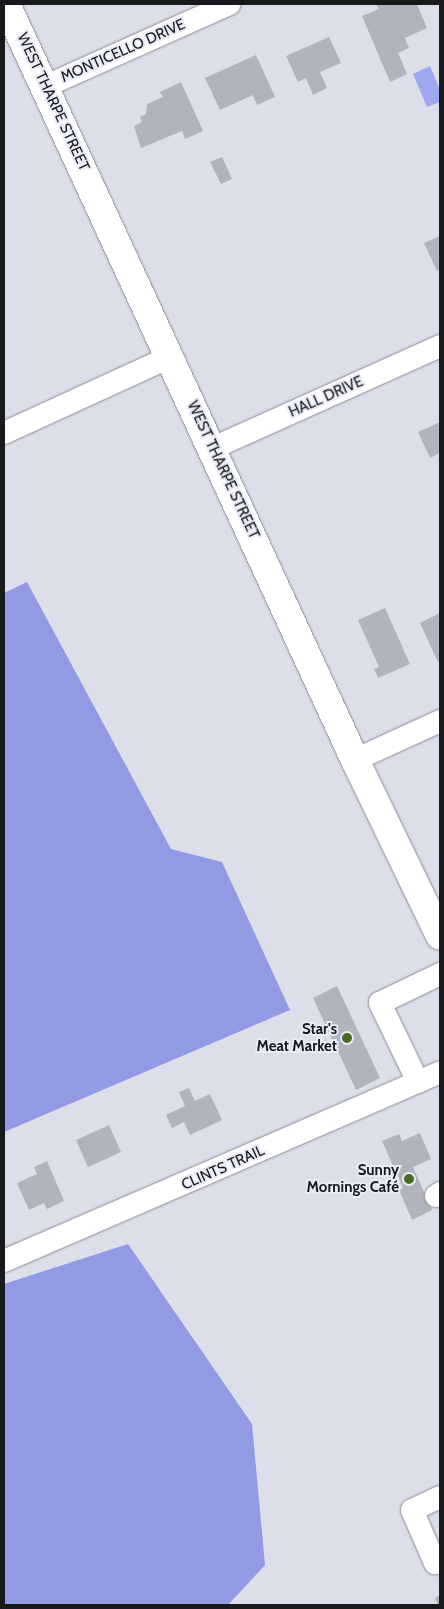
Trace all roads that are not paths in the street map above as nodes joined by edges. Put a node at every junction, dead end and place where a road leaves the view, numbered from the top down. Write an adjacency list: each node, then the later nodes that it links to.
1 (6, 4): 3 (main road, WEST THARPE STREET)
2 (228, 4): 3 (street, MONTICELLO DRIVE)
3 (46, 86): 5 (main road, WEST THARPE STREET)
4 (440, 346): 7 (street, HALL DRIVE)
5 (170, 357): 6 (street); 7 (main road, WEST THARPE STREET)
6 (4, 433)
7 (213, 448): 9 (main road, WEST THARPE STREET)
8 (440, 721): 9 (street)
9 (355, 760): 10 (main road, WEST THARPE STREET)
10 (440, 936)
11 (440, 974): 12 (street)
12 (434, 1077): 13 (street, CLINTS TRAIL)
13 (4, 1261)
14 (440, 1497): 15 (street)
15 (440, 1560)

